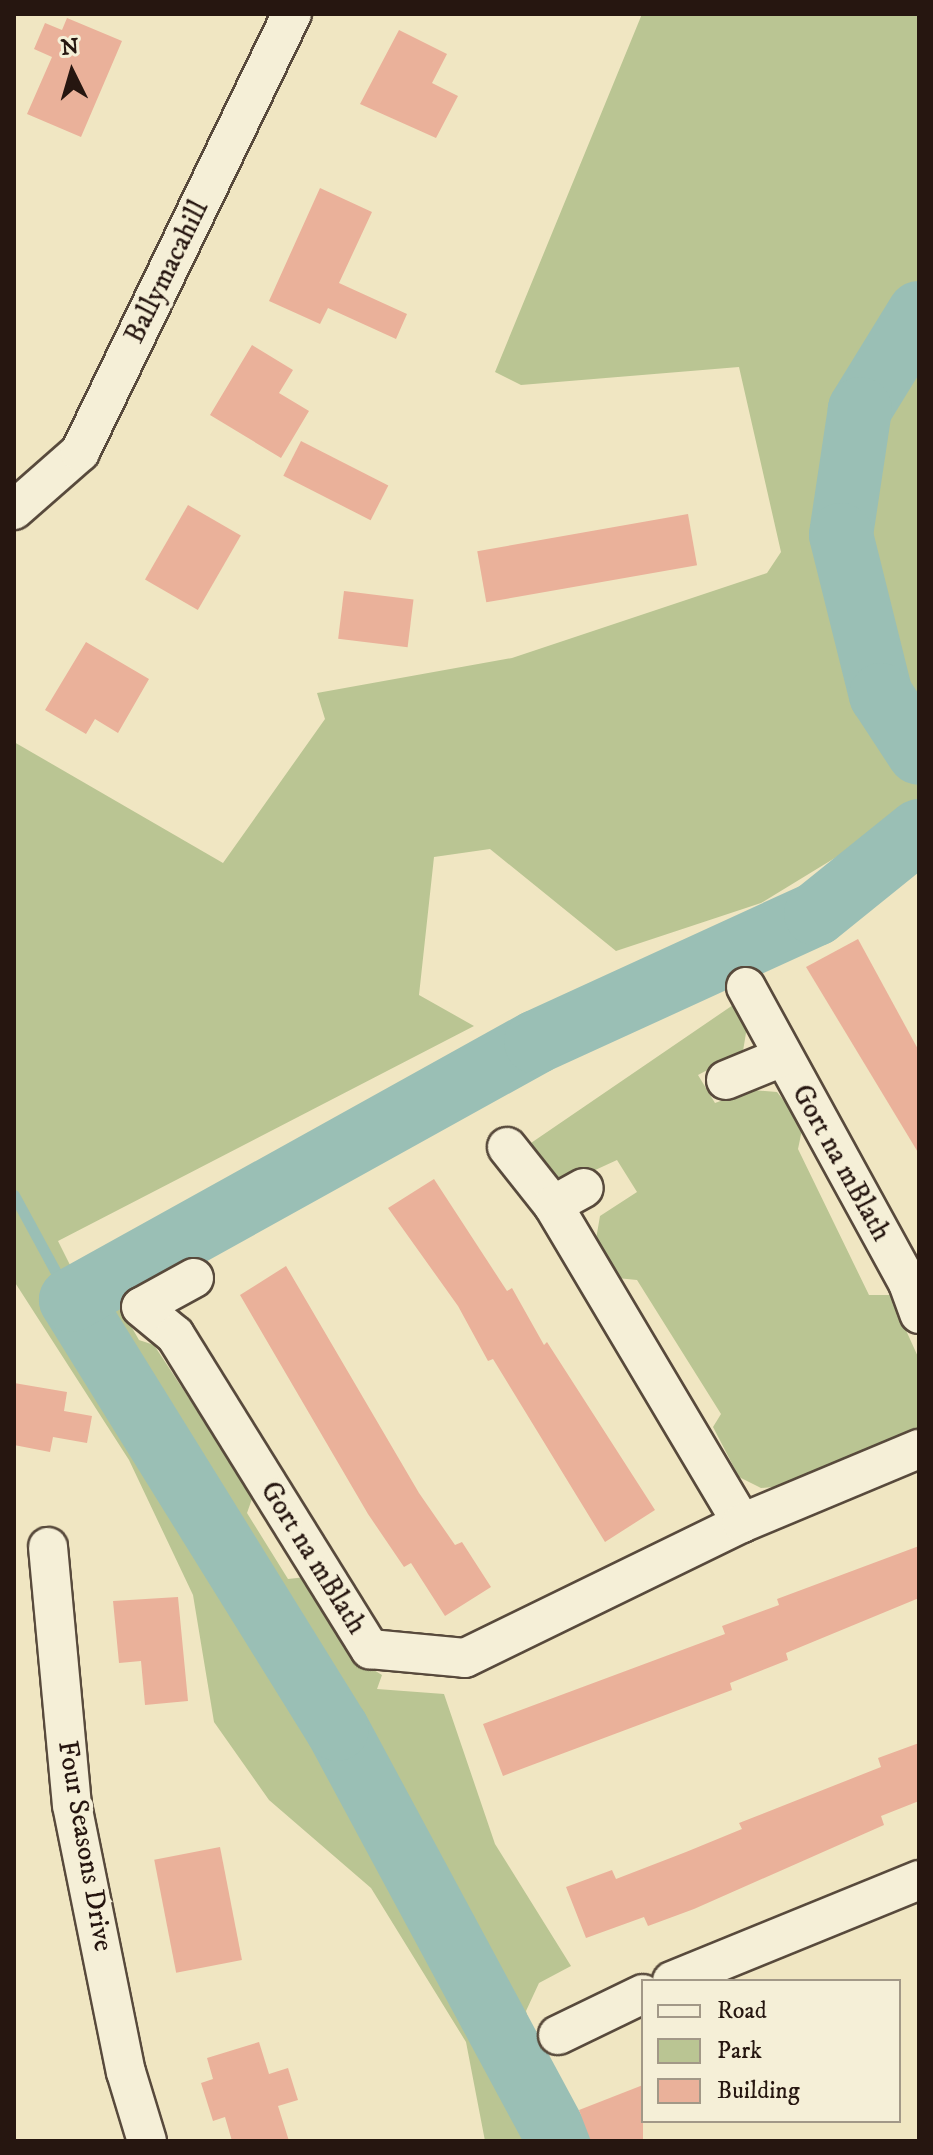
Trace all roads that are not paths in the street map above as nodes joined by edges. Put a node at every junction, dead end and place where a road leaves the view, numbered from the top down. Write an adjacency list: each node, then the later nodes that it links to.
1 (292, 14): 2 (street, Ballymacahill)
2 (14, 510)
3 (746, 987): 4 (street, Gort na mBlath)
4 (782, 1057): 5 (street, Gort na mBlath); 8 (street, Gort na mBlath)
5 (726, 1080)
6 (507, 1147): 10 (street)
7 (194, 1278): 10 (street, Gort na mBlath)
8 (919, 1314)
9 (919, 1449): 10 (street, Gort na mBlath)
10 (742, 1523)
11 (48, 1547): 16 (street, Four Seasons Drive)
12 (919, 1880): 13 (street)
13 (677, 1979)
14 (641, 1995): 15 (street)
15 (558, 2035)
16 (147, 2141)

